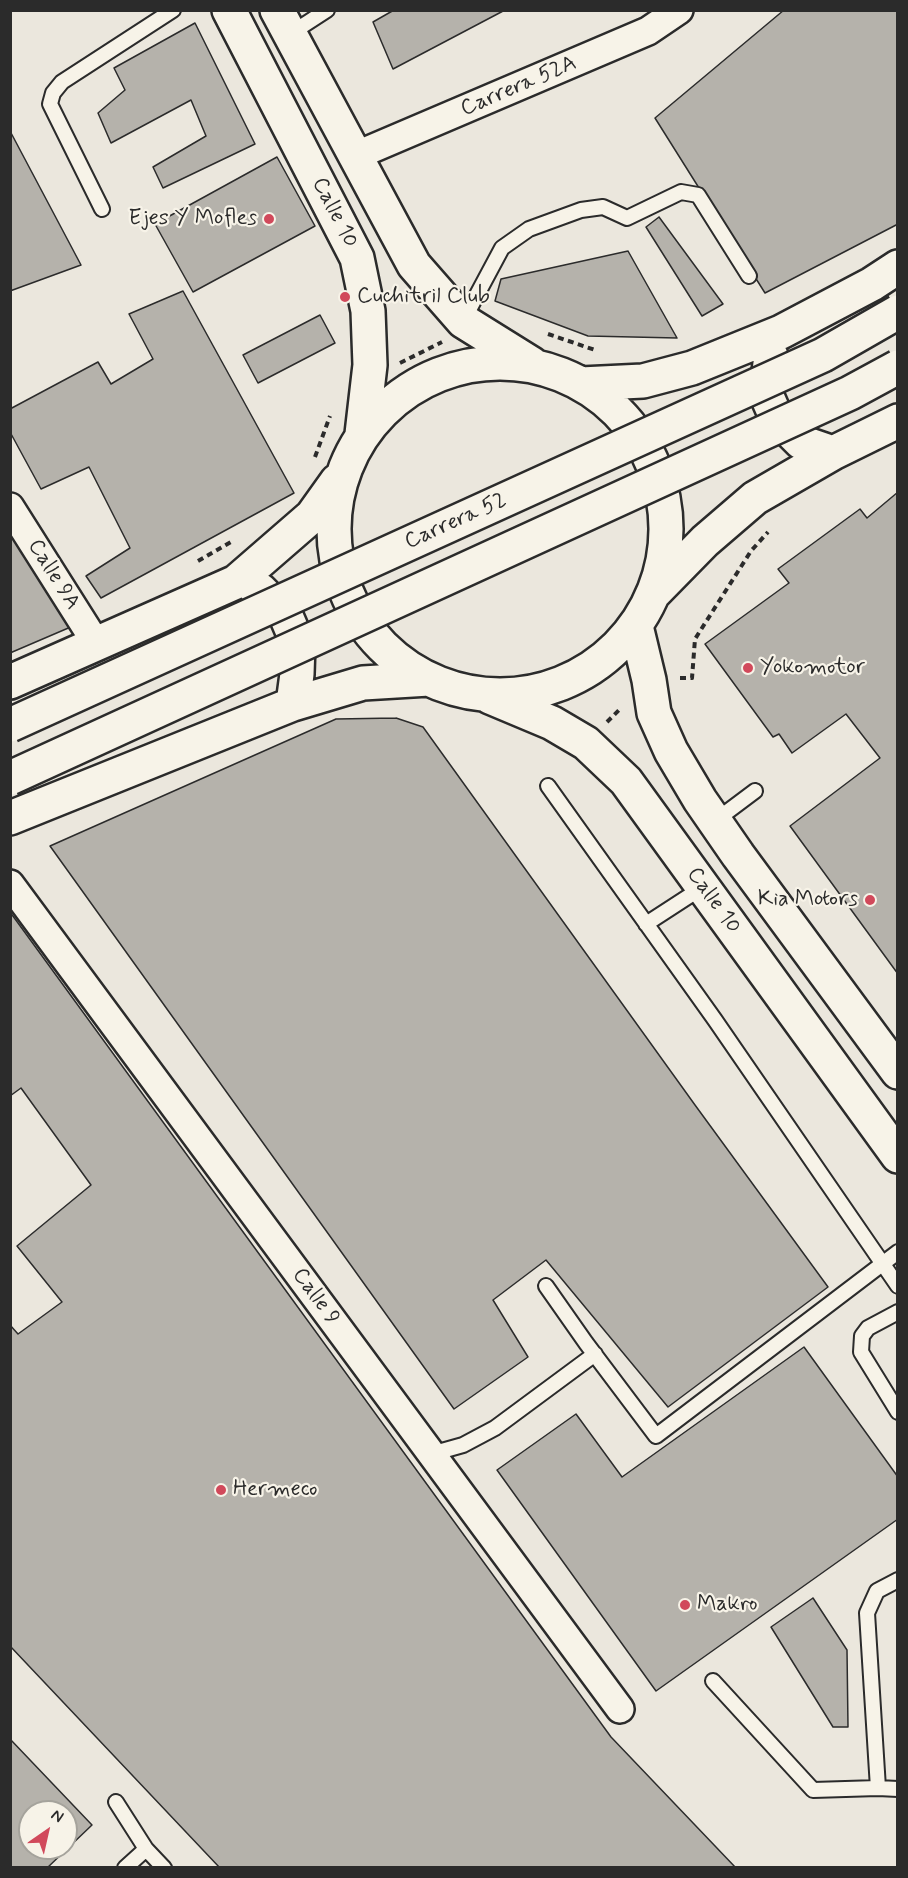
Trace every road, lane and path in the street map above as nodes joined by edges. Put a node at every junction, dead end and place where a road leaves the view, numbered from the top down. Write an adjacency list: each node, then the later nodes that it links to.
1 (173, 10): 7 (lane)
2 (229, 10): 17 (main road, Calle 10)
3 (327, 10): 5 (lane)
4 (679, 10): 6 (street, Carrera 52A)
5 (283, 22): 6 (main road, Calle 10)
6 (355, 156): 11 (main road, Calle 10)
7 (102, 209)
8 (897, 267): 12 (main road)
9 (749, 276): 11 (lane)
10 (897, 312): 29 (main road, Carrera 52, bridge)
11 (463, 321): 13 (main road, Calle 10)
12 (781, 332): 15 (main road); 18 (main road)
13 (536, 366): 15 (main road); 17 (main road)
14 (897, 368): 30 (main road, Carrera 52, bridge)
15 (581, 384): 22 (main road)
16 (897, 421): 18 (main road)
17 (362, 434): 19 (main road)
18 (833, 453): 22 (main road)
19 (342, 474): 21 (main road); 25 (main road)
20 (10, 507): 24 (street, Calle 9A)
21 (236, 582): 24 (main road); 28 (main road)
22 (655, 592): 23 (main road)
23 (636, 626): 27 (main road); 34 (main road)
24 (96, 643): 26 (main road)
25 (429, 679): 27 (main road); 28 (main road)
26 (10, 682)
27 (486, 695): 36 (main road, Calle 10)
28 (293, 704): 33 (main road)
29 (10, 725)
30 (10, 778)
31 (548, 786): 37 (lane)
32 (755, 791): 34 (lane)
33 (10, 818)
34 (715, 821): 38 (main road)
35 (10, 884): 47 (street, Calle 9)
36 (704, 887): 37 (lane); 39 (main road, Calle 10)
37 (646, 924): 41 (lane)
38 (897, 1072)
39 (897, 1156)
40 (897, 1252): 41 (lane)
41 (882, 1263): 43 (lane); 45 (lane)
42 (546, 1286): 45 (lane)
43 (897, 1286)
44 (897, 1312): 46 (lane)
45 (595, 1354): 47 (lane)
46 (897, 1412)
47 (431, 1454): 50 (street, Calle 9)
48 (897, 1580): 51 (lane)
49 (713, 1681): 51 (lane)
50 (620, 1709)
51 (878, 1788): 52 (lane)
52 (897, 1789)
53 (116, 1803): 54 (lane)
54 (146, 1849): 55 (lane); 56 (lane)
55 (125, 1868)
56 (164, 1868)

